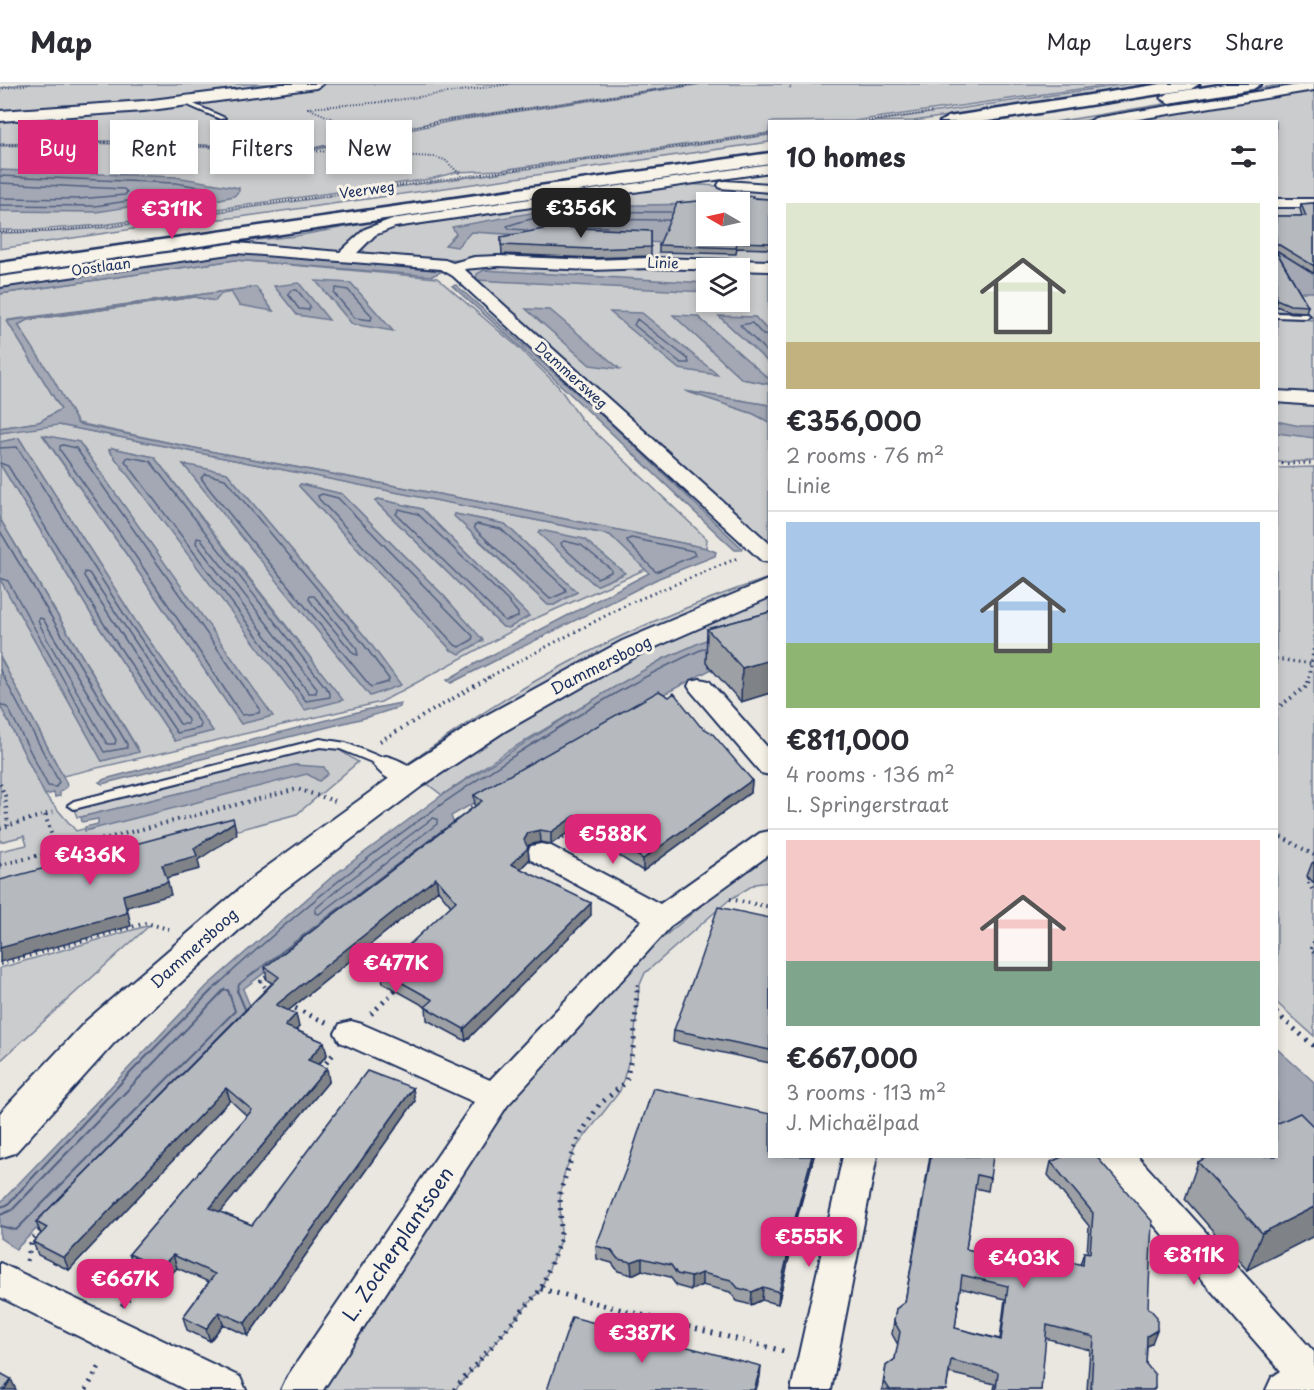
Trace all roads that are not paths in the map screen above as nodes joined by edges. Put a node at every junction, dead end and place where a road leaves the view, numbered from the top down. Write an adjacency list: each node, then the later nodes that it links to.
1 (316, 84): 5 (street)
2 (1191, 84): 8 (highway)
3 (1252, 84): 9 (highway)
4 (1314, 86): 10 (street)
5 (185, 102): 6 (street); 7 (lane)
6 (0, 116)
7 (222, 118)
8 (961, 120)
9 (1031, 120)
10 (1107, 120)
11 (768, 147): 18 (highway)
12 (768, 158): 22 (highway)
13 (768, 168): 14 (street)
14 (679, 181): 15 (street); 19 (street)
15 (768, 188)
16 (1278, 203): 17 (street)
17 (1314, 203)
18 (0, 256)
19 (345, 256): 21 (street); 23 (street, Oostlaan)
20 (768, 266): 21 (street, Linie)
21 (452, 268): 28 (street, Dammersweg)
22 (0, 269)
23 (0, 282)
24 (1278, 315): 25 (lane)
25 (1306, 316)
26 (1278, 396): 27 (street)
27 (1314, 399)
28 (766, 552)
29 (768, 588): 32 (street, Dammersboog)
30 (700, 686): 31 (street)
31 (768, 764)
32 (398, 772): 33 (lane); 39 (street, Dammersboog)
33 (74, 805)
34 (768, 841): 36 (street, L. Zocherplantsoen)
35 (541, 853): 36 (street)
36 (662, 918): 38 (street, L. Zocherplantsoen)
37 (351, 1033): 38 (street)
38 (495, 1097): 46 (street, L. Zocherplantsoen)
39 (0, 1141)
40 (860, 1158): 43 (street)
41 (1117, 1158): 44 (street)
42 (11, 1285): 45 (street)
43 (814, 1375)
44 (1303, 1381)
45 (226, 1390)
46 (301, 1390)

